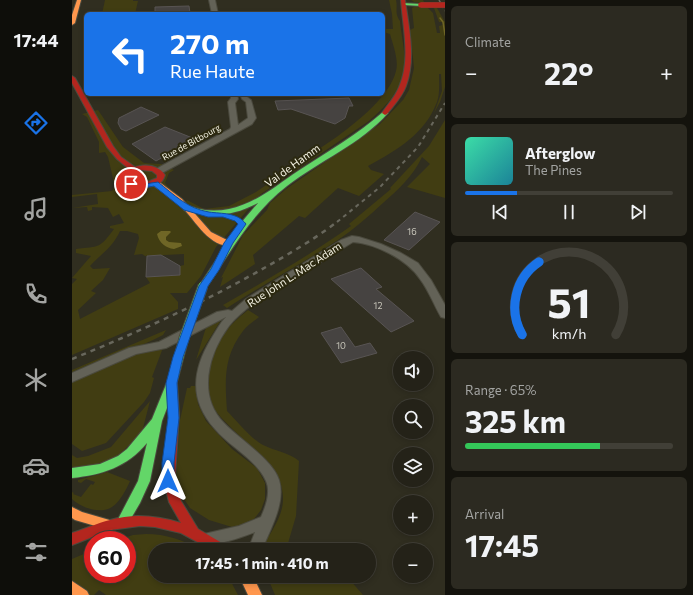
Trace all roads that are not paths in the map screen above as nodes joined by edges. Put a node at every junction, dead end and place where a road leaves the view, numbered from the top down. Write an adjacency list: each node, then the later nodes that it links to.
1 (79, 0): 6 (main road)
2 (212, 0): 5 (street)
3 (403, 2): 4 (main road, bridge); 16 (main road, Val de Hamm)
4 (445, 5)
5 (215, 12)
6 (72, 23)
7 (72, 78): 13 (main road)
8 (235, 96): 9 (street, Rue de Bitbourg); 11 (street, Rue de Bitbourg)
9 (244, 96): 10 (street, Rue de Bitbourg)
10 (252, 118): 11 (street); 12 (street, Rue de Bitbourg)
11 (234, 119): 12 (street, Rue de Bitbourg)
12 (233, 131): 14 (street, Rue de Bitbourg)
13 (134, 170): 14 (main road); 15 (main road)
14 (159, 171): 15 (main road)
15 (155, 184): 17 (main road)
16 (278, 189): 18 (main road); 19 (main road, Val de Hamm)
17 (187, 208): 18 (main road); 20 (main road)
18 (223, 215): 19 (main road)
19 (242, 224): 20 (main road, Val de Hamm)
20 (229, 243): 24 (main road, Val de Hamm, bridge)
21 (228, 313): 23 (street)
22 (445, 315): 28 (street, Rue John L. Mac Adam)
23 (72, 378)
24 (172, 383): 25 (main road, Val de Hamm); 31 (main road, Val de Hamm)
25 (157, 421): 26 (main road); 29 (main road, Val de Hamm)
26 (72, 474)
27 (72, 512): 30 (main road)
28 (266, 521): 32 (street); 35 (street, Rue John L. Mac Adam)
29 (122, 523): 30 (main road); 31 (main road)
30 (109, 525): 33 (main road)
31 (193, 531): 32 (main road)
32 (207, 538): 34 (main road)
33 (72, 539)
34 (214, 543)
35 (258, 543)
36 (249, 583): 39 (main road)
37 (72, 588): 38 (main road)
38 (82, 595)
39 (255, 595)

